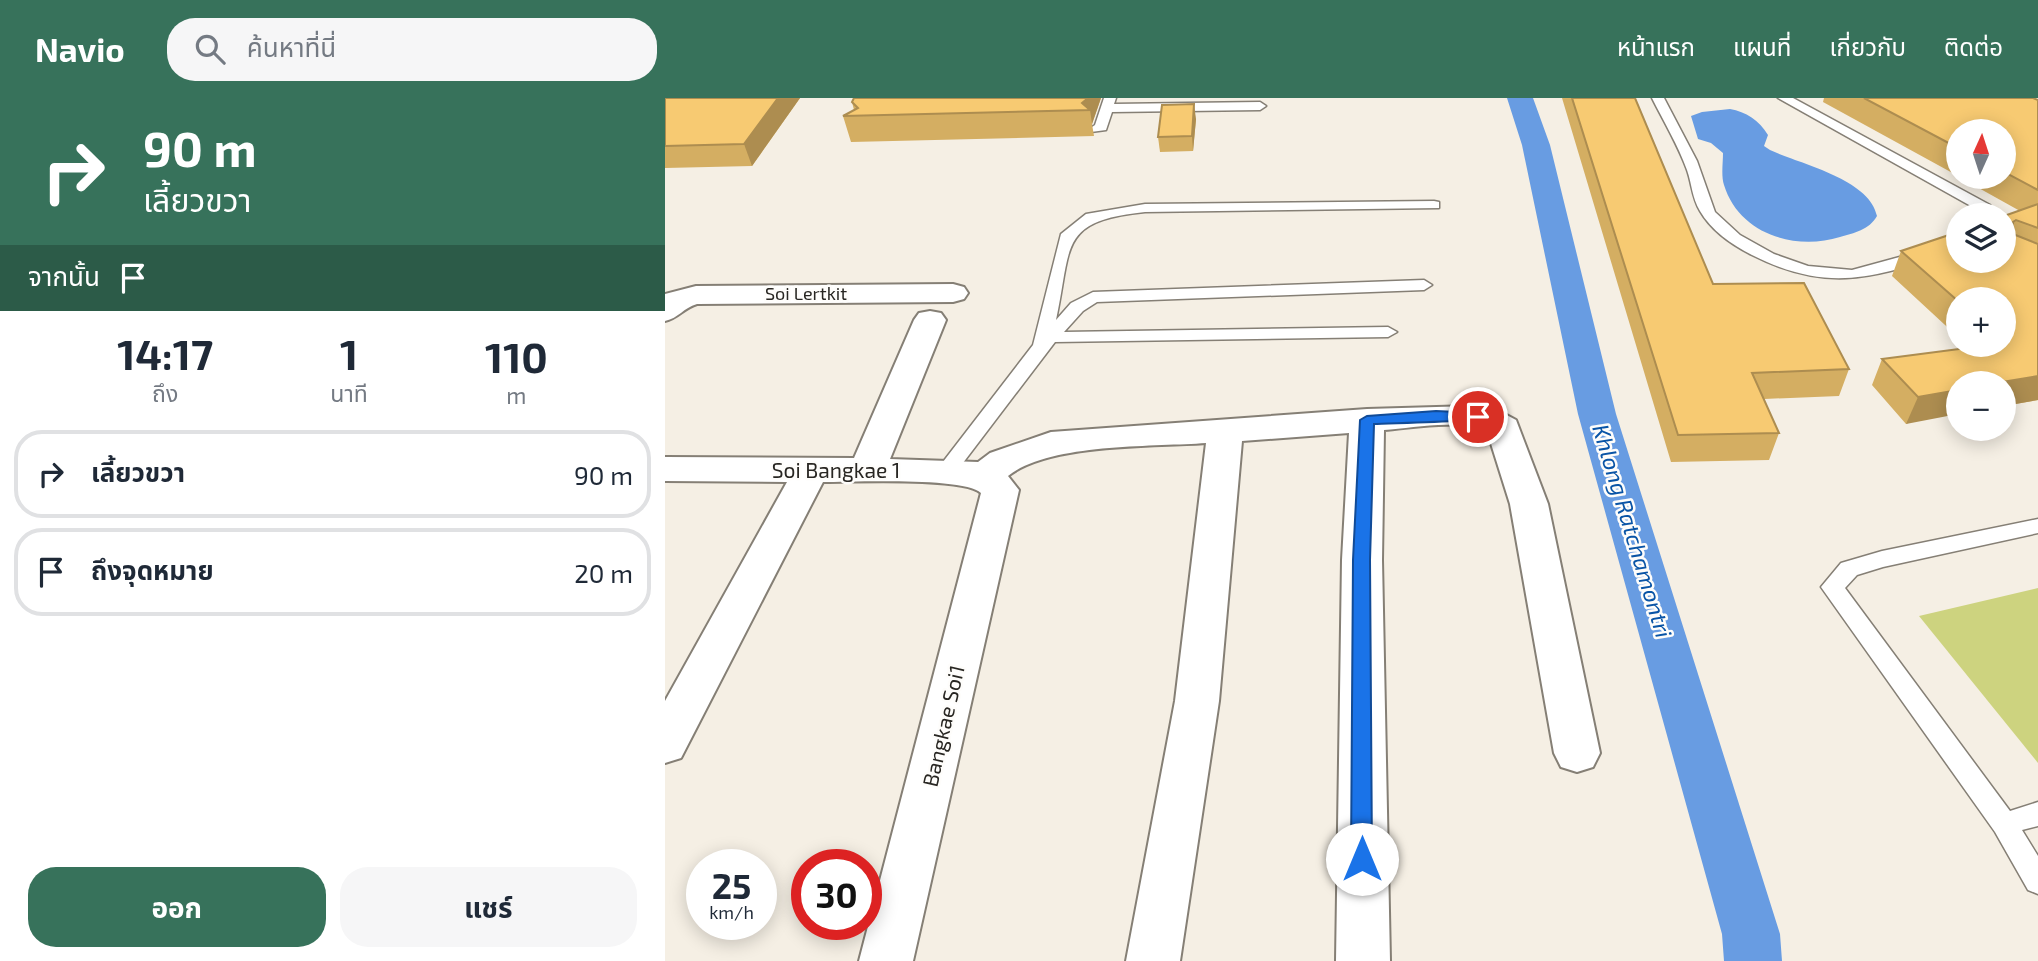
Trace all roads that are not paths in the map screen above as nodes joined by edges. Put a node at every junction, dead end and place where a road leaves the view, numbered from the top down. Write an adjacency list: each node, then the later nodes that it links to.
1 (1658, 98): 8 (lane)
2 (1784, 98): 6 (lane)
3 (1110, 103): 4 (lane); 5 (lane)
4 (1260, 106)
5 (1096, 129)
6 (1976, 203)
7 (1434, 205): 14 (lane)
8 (1946, 249)
9 (1424, 285): 14 (lane)
10 (953, 293): 11 (street, Soi Lertkit)
11 (665, 312)
12 (930, 320): 18 (street)
13 (1388, 332): 14 (lane)
14 (1047, 342): 20 (lane)
15 (1367, 420): 16 (street); 24 (street); 30 (street)
16 (1226, 431): 21 (street); 29 (street)
17 (665, 469): 19 (street, Soi Bangkae 1)
18 (867, 470): 19 (street, Soi Bangkae 1); 20 (street, Soi Bangkae 1)
19 (811, 471): 23 (street)
20 (946, 471): 21 (street, Soi Bangkae 1)
21 (993, 482): 28 (street, Bangkae Soi1)
22 (2038, 526): 26 (lane)
23 (665, 744)
24 (1577, 753)
25 (2038, 814): 26 (lane)
26 (2004, 824): 27 (lane)
27 (2038, 881)
28 (888, 955)
29 (1153, 961)
30 (1363, 961)

